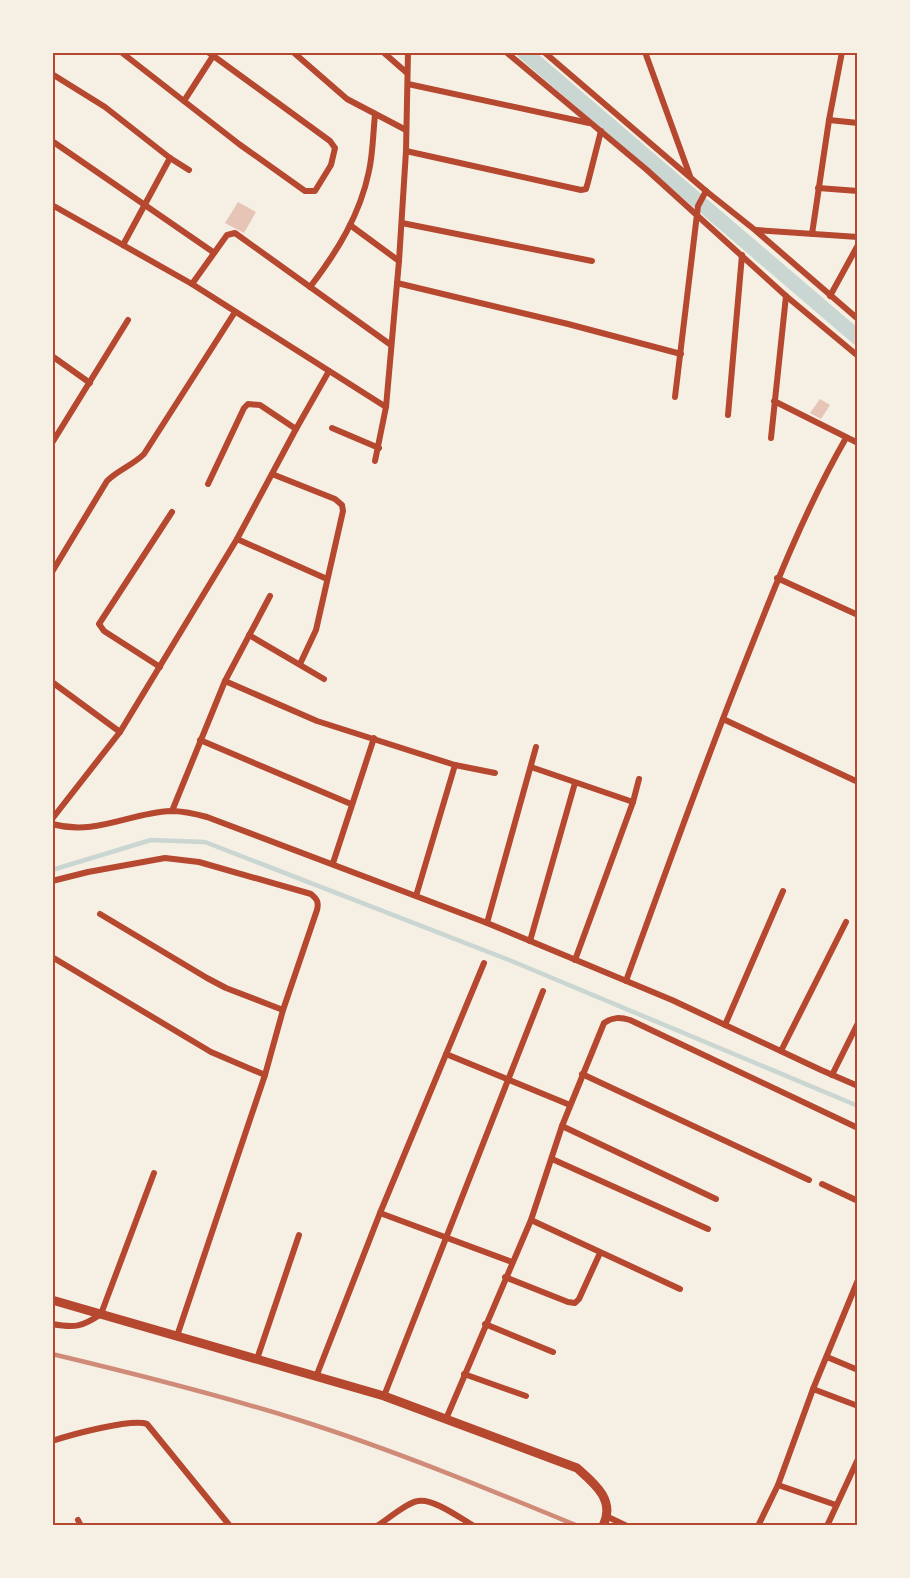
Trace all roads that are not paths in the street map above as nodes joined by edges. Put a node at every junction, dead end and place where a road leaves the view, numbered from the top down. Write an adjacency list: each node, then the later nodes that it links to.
1 (121, 52): 13 (street)
2 (293, 52): 14 (street)
3 (383, 52): 10 (street)
4 (408, 52): 10 (street)
5 (506, 52): 16 (street)
6 (544, 52): 24 (street)
7 (645, 52): 24 (street)
8 (842, 52): 15 (street)
9 (211, 54): 13 (street); 13 (street)
10 (407, 73): 12 (street)
11 (52, 74): 22 (street)
12 (408, 84): 16 (street); 18 (street)
13 (184, 101)
14 (375, 115): 18 (street); 32 (street)
15 (829, 120): 17 (street); 25 (street)
16 (590, 123): 19 (street)
17 (858, 123)
18 (406, 130): 21 (street)
19 (601, 131): 21 (street); 30 (street)
20 (52, 141): 29 (street)
21 (406, 151): 31 (street)
22 (170, 158): 23 (street); 29 (street)
23 (189, 170)
24 (690, 177): 26 (street)
25 (818, 188): 27 (street); 34 (street)
26 (706, 191): 30 (street); 33 (street)
27 (858, 191)
28 (52, 205): 36 (street)
29 (144, 205): 36 (street); 38 (street)
30 (697, 215): 39 (street); 51 (street)
31 (402, 223): 40 (street); 41 (street)
32 (350, 225): 40 (street); 44 (street)
33 (755, 230): 34 (street); 46 (street)
34 (812, 234): 35 (street)
35 (858, 237)
36 (123, 245): 43 (street)
37 (858, 245): 46 (street)
38 (213, 252): 43 (street); 44 (street)
39 (742, 255): 45 (street); 59 (street)
40 (399, 261): 42 (street)
41 (592, 261)
42 (397, 283): 50 (street); 51 (street)
43 (192, 284): 47 (street)
44 (310, 287): 50 (street)
45 (786, 296): 53 (street); 57 (street)
46 (830, 296): 48 (street)
47 (235, 312): 54 (street); 72 (street)
48 (858, 319)
49 (128, 320): 55 (street)
50 (391, 345): 58 (street)
51 (681, 354): 56 (street)
52 (52, 356): 55 (street)
53 (858, 356)
54 (329, 371): 58 (street); 61 (street)
55 (90, 383): 64 (street)
56 (675, 397)
57 (774, 401): 62 (street); 63 (street)
58 (386, 407): 66 (street)
59 (728, 416)
60 (332, 428): 66 (street)
61 (296, 429): 68 (street); 69 (street)
62 (771, 438)
63 (846, 438): 65 (street); 73 (street)
64 (53, 440)
65 (858, 442)
66 (379, 448): 67 (street)
67 (375, 461)
68 (272, 474): 71 (street); 74 (street)
69 (208, 484)
70 (172, 512): 79 (street)
71 (237, 538): 74 (street); 79 (street)
72 (52, 572)
73 (777, 578): 76 (street); 83 (street)
74 (327, 579): 78 (street)
75 (270, 596): 77 (street)
76 (858, 615)
77 (249, 635): 78 (street); 81 (street)
78 (300, 664): 80 (street)
79 (160, 668): 84 (street)
80 (324, 679)
81 (225, 681): 85 (street); 86 (street)
82 (52, 682): 84 (street)
83 (723, 719): 92 (street); 110 (street)
84 (120, 732): 97 (street)
85 (374, 738): 88 (street); 95 (street)
86 (200, 740): 95 (street); 96 (street)
87 (536, 747): 89 (street)
88 (455, 765): 90 (street); 102 (street)
89 (531, 767): 93 (street); 105 (street)
90 (495, 773)
91 (639, 779): 94 (street)
92 (858, 782)
93 (575, 783): 94 (street); 106 (street)
94 (633, 802): 108 (street)
95 (351, 804): 99 (street)
96 (171, 811): 98 (street); 99 (street)
97 (52, 819)
98 (52, 824)
99 (333, 863): 102 (street)
100 (52, 881): 112 (street)
101 (783, 891): 114 (street)
102 (416, 896): 105 (street)
103 (100, 914): 112 (street)
104 (846, 922): 115 (street)
105 (487, 923): 106 (street)
106 (530, 941): 108 (street)
107 (52, 957): 119 (street)
108 (575, 960): 110 (street)
109 (484, 963): 116 (street)
110 (626, 981): 114 (street)
111 (543, 992): 120 (street)
112 (283, 1010): 119 (street)
113 (858, 1023): 118 (street)
114 (725, 1025): 115 (street)
115 (781, 1051): 118 (street)
116 (446, 1054): 120 (street); 131 (street)
117 (582, 1074): 122 (street); 124 (street); 127 (street)
118 (831, 1075): 121 (street)
119 (265, 1076): 145 (street)
120 (510, 1079): 122 (street); 135 (street)
121 (858, 1086)
122 (570, 1105): 123 (street)
123 (562, 1126): 125 (street); 129 (street)
124 (858, 1128)
125 (552, 1159): 132 (street); 133 (street)
126 (154, 1173): 142 (street)
127 (809, 1180)
128 (822, 1184): 130 (street)
129 (716, 1199)
130 (858, 1202)
131 (380, 1213): 135 (street); 151 (street)
132 (531, 1220): 136 (street); 137 (street)
133 (708, 1229)
134 (299, 1235): 148 (street)
135 (445, 1238): 137 (street); 153 (street)
136 (600, 1253): 138 (street); 140 (street)
137 (512, 1262): 138 (street)
138 (505, 1276): 144 (street)
139 (858, 1280): 147 (street)
140 (680, 1290)
141 (52, 1300): 142 (street)
142 (101, 1314): 143 (street); 145 (street)
143 (52, 1323)
144 (485, 1324): 146 (street); 150 (street)
145 (177, 1336): 148 (street)
146 (553, 1352)
147 (827, 1357): 149 (street); 152 (street)
148 (256, 1359): 151 (street)
149 (858, 1370)
150 (464, 1374): 154 (street); 156 (street)
151 (316, 1377): 153 (street)
152 (813, 1389): 155 (street); 159 (street)
153 (384, 1396): 156 (street)
154 (526, 1396)
155 (858, 1406)
156 (446, 1419): 161 (street)
157 (52, 1441): 162 (street)
158 (858, 1458): 160 (street)
159 (778, 1485): 160 (street); 166 (street)
160 (836, 1505): 167 (street)
161 (606, 1521): 165 (street)
162 (230, 1526)
163 (377, 1526): 164 (street)
164 (474, 1526)
165 (627, 1526)
166 (758, 1526)
167 (827, 1526)

